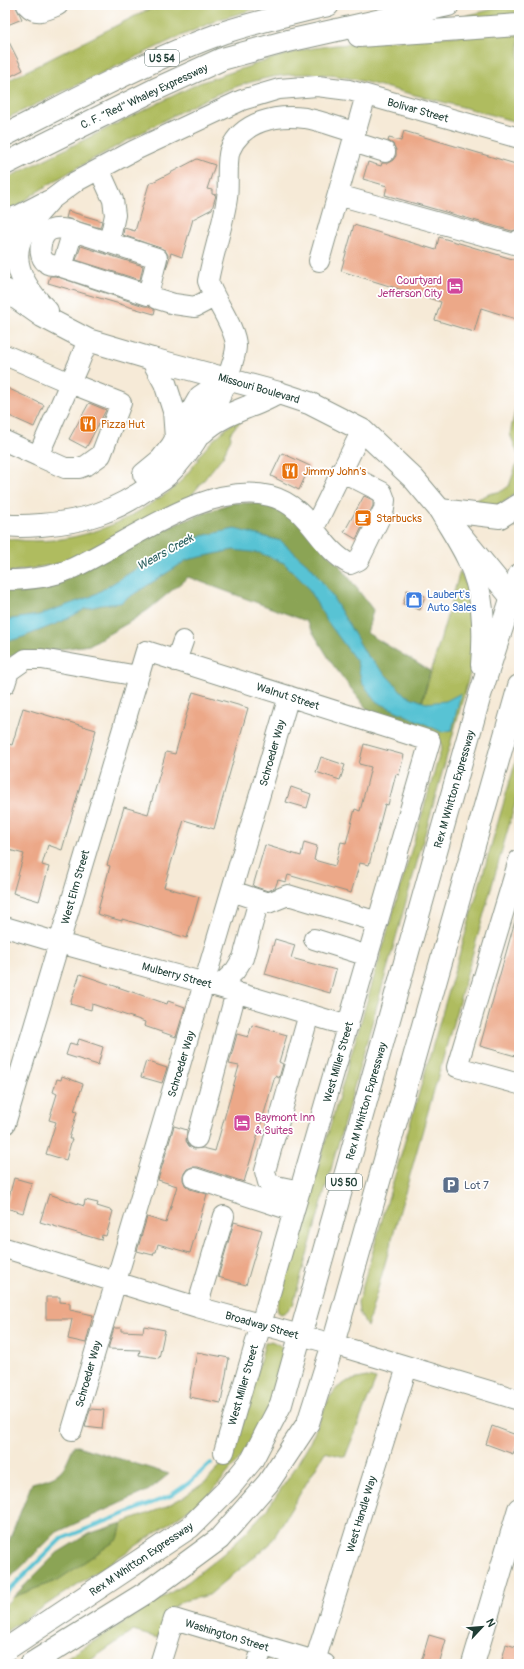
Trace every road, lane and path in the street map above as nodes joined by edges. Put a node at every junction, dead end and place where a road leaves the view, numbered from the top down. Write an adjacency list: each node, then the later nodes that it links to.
1 (27, 5): 2 (street)
2 (58, 5)
3 (328, 5): 8 (main road, US 54)
4 (448, 5): 6 (main road, US 54)
5 (519, 25): 6 (main road)
6 (288, 41): 12 (main road, C. F. “Red” Whaley Expressway / US 54)
7 (366, 95): 9 (street); 10 (street, Bolivar Street); 13 (street, Bolivar Street)
8 (5, 135)
9 (354, 137): 11 (street); 14 (street); 24 (street)
10 (519, 138)
11 (385, 152)
12 (5, 164)
13 (99, 169): 15 (street, Bolivar Street); 20 (street)
14 (338, 194): 19 (street); 21 (street)
15 (48, 202): 16 (main road); 18 (street, Bolivar Street); 27 (main road)
16 (5, 221)
17 (73, 231): 20 (street); 20 (street); 22 (street)
18 (5, 238)
19 (519, 240)
20 (109, 243)
21 (319, 261)
22 (53, 265)
23 (5, 290): 27 (main road, Missouri Boulevard)
24 (214, 297): 25 (street); 31 (street)
25 (158, 299)
26 (5, 311): 27 (main road)
27 (65, 328): 28 (main road, Missouri Boulevard)
28 (88, 340): 30 (main road, Missouri Boulevard); 32 (street)
29 (5, 355): 32 (street)
30 (152, 359): 31 (main road, Missouri Boulevard); 35 (main road)
31 (227, 379): 33 (main road, Missouri Boulevard); 35 (main road)
32 (70, 383): 37 (street); 37 (street)
33 (279, 393): 34 (main road, Missouri Boulevard); 35 (main road)
34 (362, 430): 38 (street); 41 (main road, Missouri Boulevard)
35 (187, 438): 40 (main road); 42 (main road)
36 (5, 440): 37 (street)
37 (43, 458)
38 (342, 471): 43 (street); 43 (street)
39 (519, 505): 41 (main road)
40 (5, 510)
41 (440, 510): 46 (main road, Missouri Boulevard); 53 (main road)
42 (5, 526)
43 (314, 528): 45 (street)
44 (519, 575): 46 (main road, Rex M Whitton Expressway / US 50)
45 (5, 580)
46 (516, 601): 53 (main road, Rex M Whitton Expressway / US 50)
47 (183, 641): 49 (street)
48 (146, 651): 49 (street, Walnut Street); 51 (street, West Elm Street)
49 (176, 660): 54 (street, Walnut Street)
50 (6, 676): 51 (street)
51 (138, 676): 63 (street, West Elm Street)
52 (519, 686): 55 (main road, US 50)
53 (480, 695): 79 (main road, Rex M Whitton Expressway / US 50)
54 (289, 696): 56 (street, Walnut Street); 58 (street, Schroeder Way)
55 (514, 720): 80 (main road, US 50)
56 (430, 741): 60 (street, West Miller Street)
57 (518, 869): 68 (street)
58 (232, 891): 59 (street); 65 (street, Schroeder Way)
59 (259, 900): 60 (street); 65 (street)
60 (378, 922): 64 (street, West Miller Street)
61 (5, 927): 63 (street, Mulberry Street)
62 (314, 939): 64 (street)
63 (59, 943): 65 (street, Mulberry Street); 69 (street, West Elm Street)
64 (368, 956): 67 (street, West Miller Street)
65 (220, 987): 66 (street, Mulberry Street); 70 (street); 76 (street, Schroeder Way)
66 (309, 1014): 67 (street, Mulberry Street); 72 (street)
67 (348, 1026): 72 (street, West Miller Street)
68 (519, 1084)
69 (5, 1124)
70 (197, 1138)
71 (194, 1178): 73 (street)
72 (300, 1191): 73 (street, West Miller Street)
73 (294, 1211): 78 (street, West Miller Street)
74 (224, 1216): 77 (street)
75 (5, 1248): 76 (street, Broadway Street)
76 (116, 1282): 77 (street, Broadway Street); 83 (street, Schroeder Way)
77 (197, 1307): 78 (street, Broadway Street)
78 (261, 1325): 79 (street, Broadway Street); 84 (street, West Miller Street)
79 (301, 1336): 80 (street, Broadway Street); 86 (main road, Rex M Whitton Expressway / US 50)
80 (333, 1344): 81 (street, Broadway Street); 89 (main road, US 50)
81 (407, 1368): 82 (street, Broadway Street); 88 (street, West Handle Way)
82 (519, 1400)
83 (72, 1430)
84 (224, 1452)
85 (519, 1509): 91 (main road)
86 (5, 1650)
87 (260, 1655): 88 (street, Washington Street); 90 (street, Washington Street)
88 (318, 1663)
89 (31, 1664)
90 (160, 1664)
91 (473, 1664)

